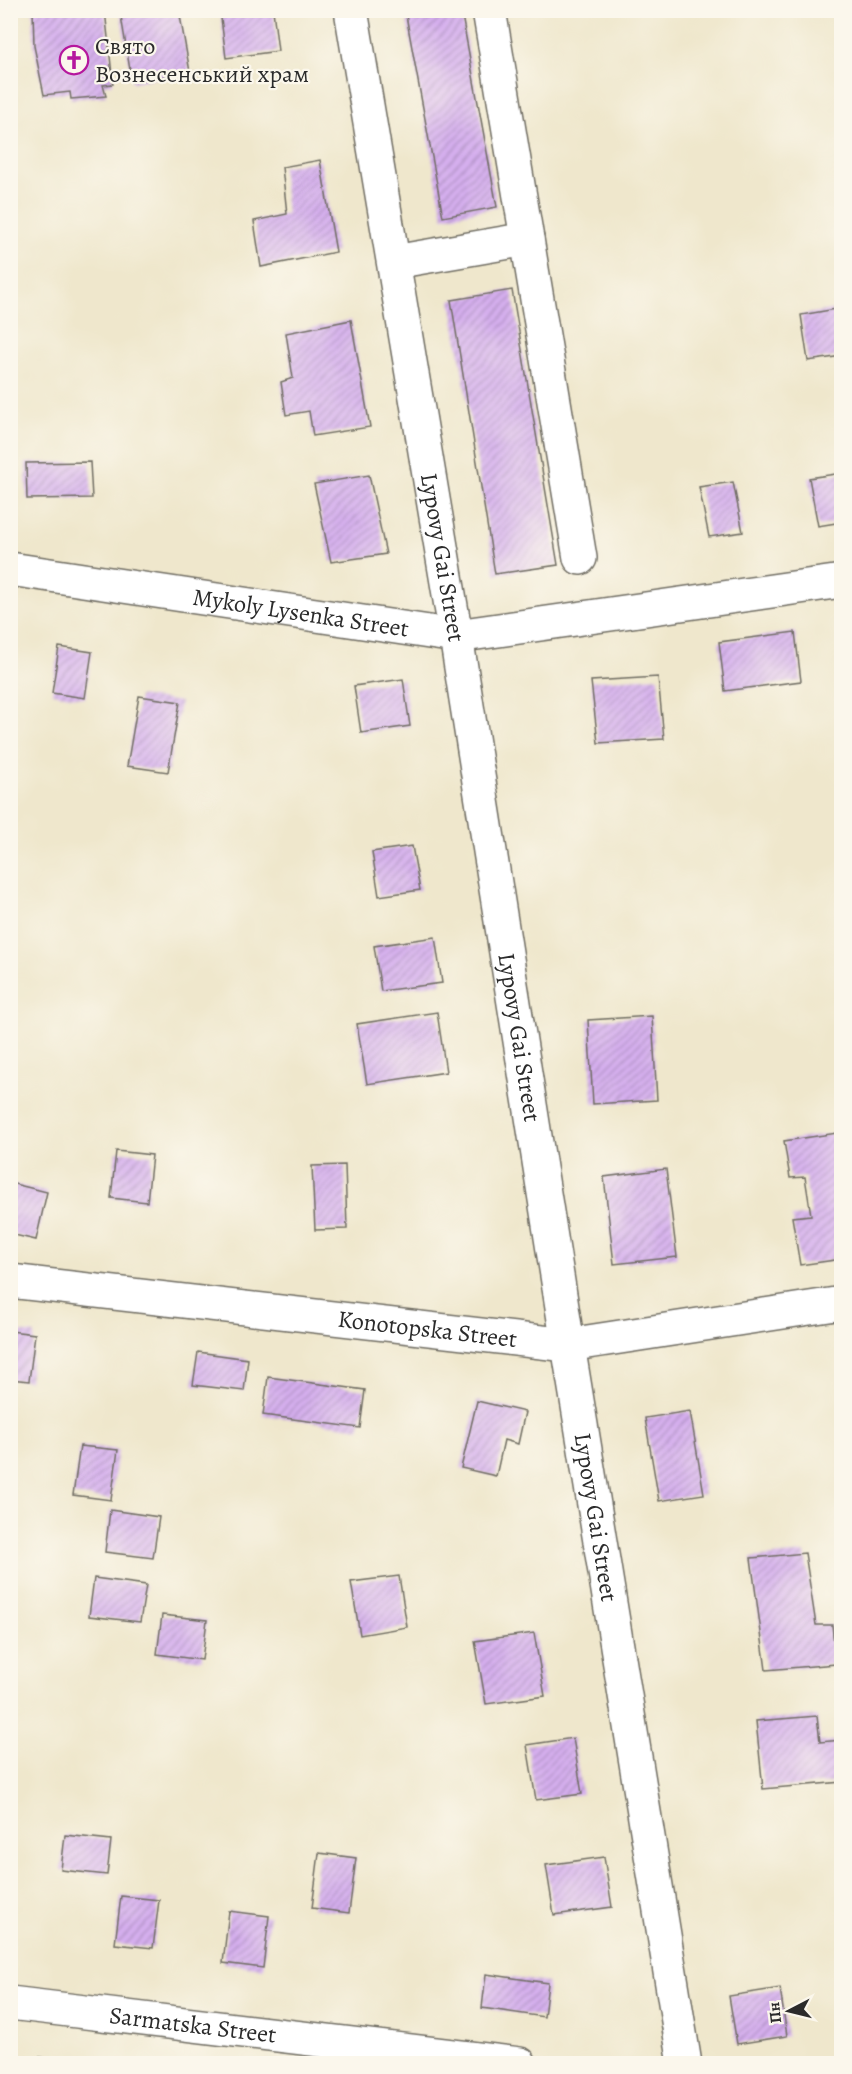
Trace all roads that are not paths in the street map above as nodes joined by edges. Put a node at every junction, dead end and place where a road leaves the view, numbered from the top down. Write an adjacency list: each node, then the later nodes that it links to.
1 (351, 10): 4 (street, Lypovy Gai Street)
2 (489, 10): 3 (street)
3 (527, 239): 4 (street); 5 (street)
4 (394, 261): 8 (street, Lypovy Gai Street)
5 (580, 558)
6 (10, 568): 8 (street, Mykoly Lysenka Street)
7 (842, 581): 8 (street, Mykoly Lysenka Street)
8 (456, 636): 11 (street, Lypovy Gai Street)
9 (10, 1281): 11 (street, Konotopska Street)
10 (842, 1303): 11 (street, Konotopska Street)
11 (568, 1345): 14 (street, Lypovy Gai Street)
12 (10, 2003): 13 (street, Sarmatska Street)
13 (520, 2064)
14 (685, 2064)

